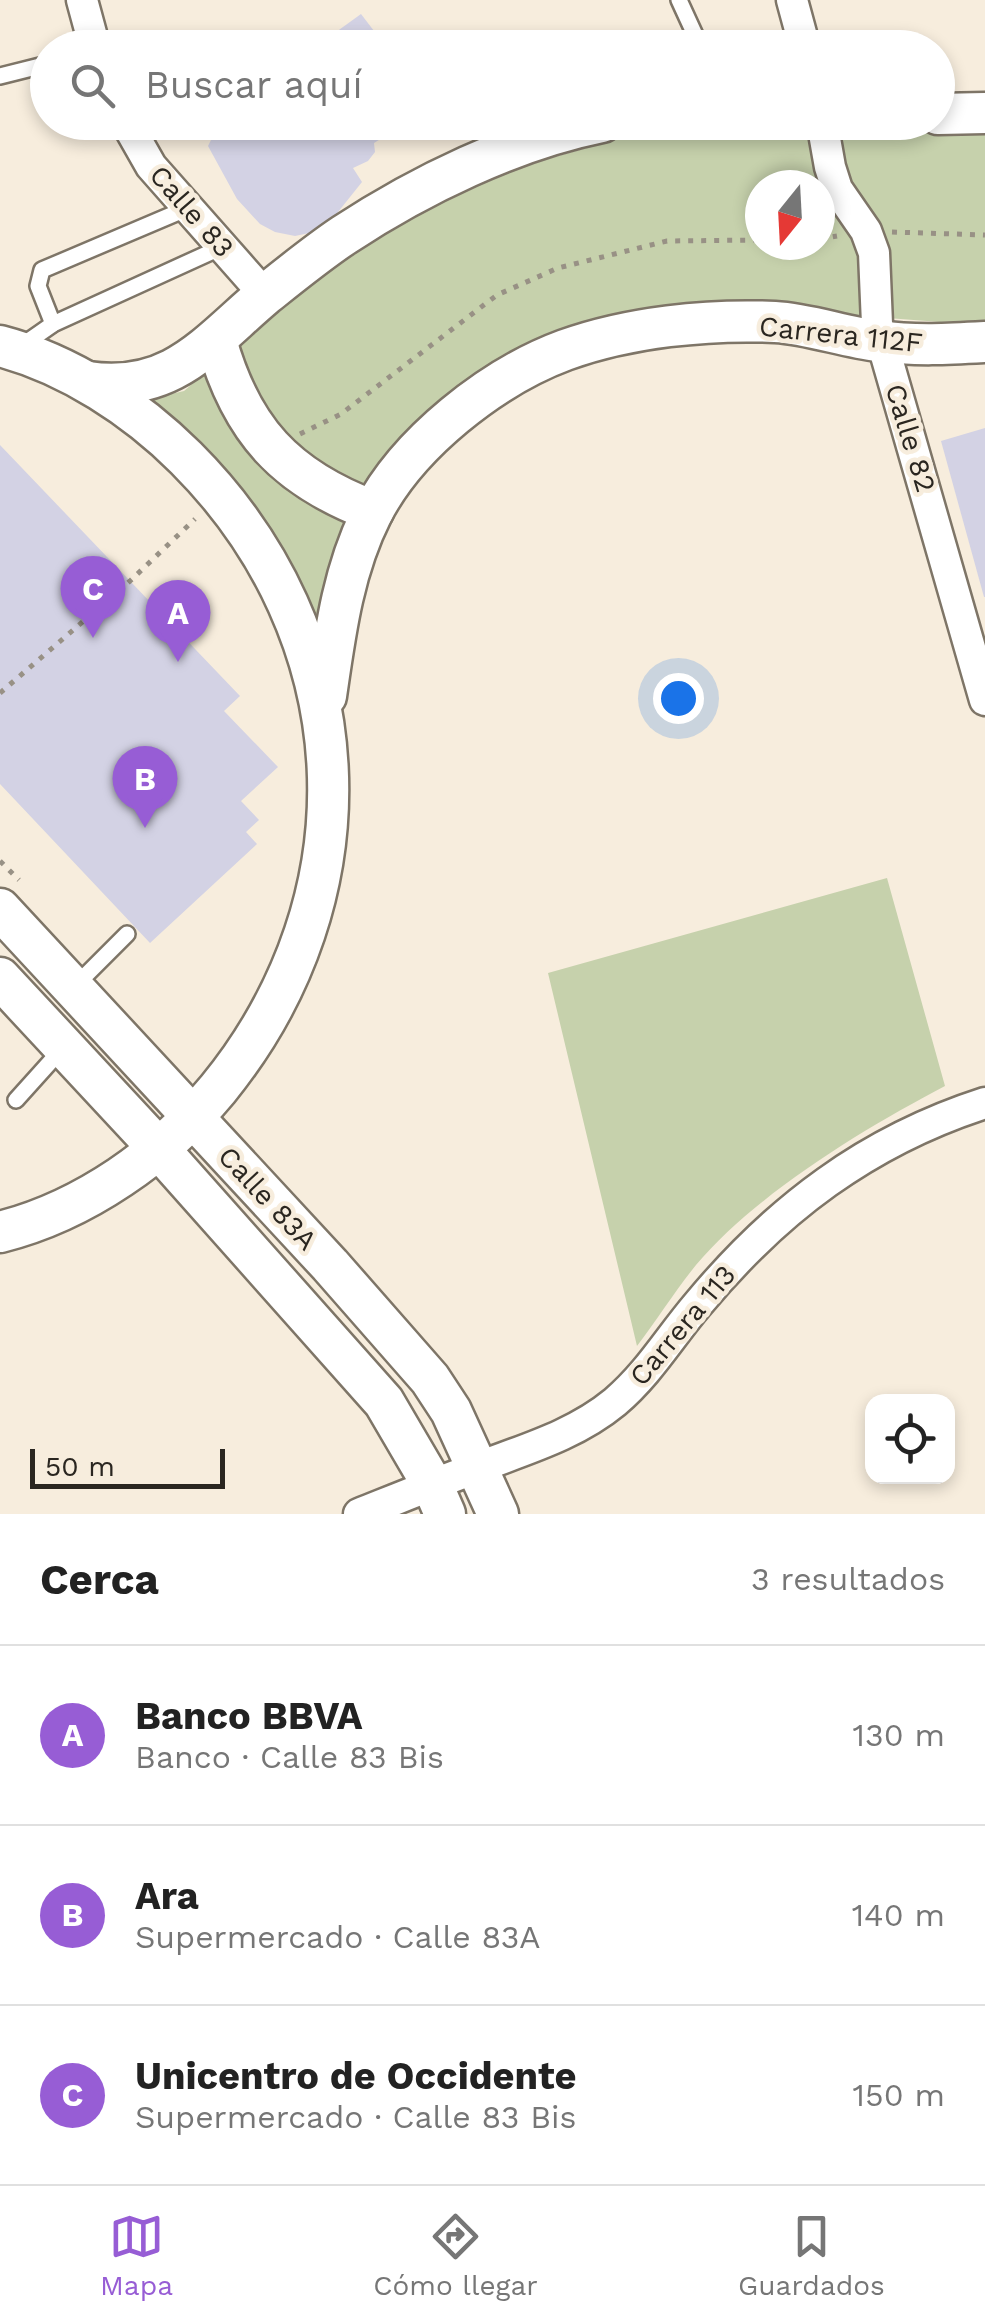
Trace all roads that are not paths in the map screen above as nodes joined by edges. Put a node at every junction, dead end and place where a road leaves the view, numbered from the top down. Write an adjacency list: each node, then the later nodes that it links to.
1 (82, 0): 4 (street)
2 (680, 0): 5 (lane)
3 (792, 0): 6 (street)
4 (90, 30)
5 (693, 30)
6 (800, 30)
7 (30, 68): 8 (lane)
8 (0, 76)
9 (955, 114): 10 (street)
10 (985, 114)
11 (136, 140): 14 (street, Calle 83)
12 (541, 140): 16 (street)
13 (825, 140): 19 (street, Calle 82)
14 (188, 208): 15 (street, Calle 83); 17 (lane)
15 (222, 247): 16 (street, Calle 83); 17 (lane)
16 (265, 296): 18 (street)
17 (53, 324): 21 (lane)
18 (216, 340): 22 (street); 23 (street)
19 (882, 342): 20 (street, Carrera 112F); 23 (street, Carrera 112F); 24 (street, Calle 82)
20 (985, 342)
21 (7, 348): 22 (street)
22 (88, 382): 25 (street)
23 (373, 510): 25 (street, Carrera 112F)
24 (985, 700)
25 (324, 715): 33 (street)
26 (0, 909): 29 (street, Calle 83A)
27 (127, 934): 29 (lane)
28 (0, 978): 30 (street, Calle 83A)
29 (73, 988): 30 (street); 33 (street, Calle 83A)
30 (52, 1034): 31 (lane); 34 (street, Calle 83A)
31 (16, 1100)
32 (985, 1102): 36 (street, Carrera 113)
33 (194, 1118): 34 (street); 36 (street, Calle 83A)
34 (159, 1149): 35 (street); 37 (street, Calle 83A)
35 (0, 1232)
36 (478, 1467): 37 (street, Carrera 113); 39 (street, Calle 83A)
37 (438, 1499): 38 (street, Carrera 113)
38 (359, 1514)
39 (498, 1514)

